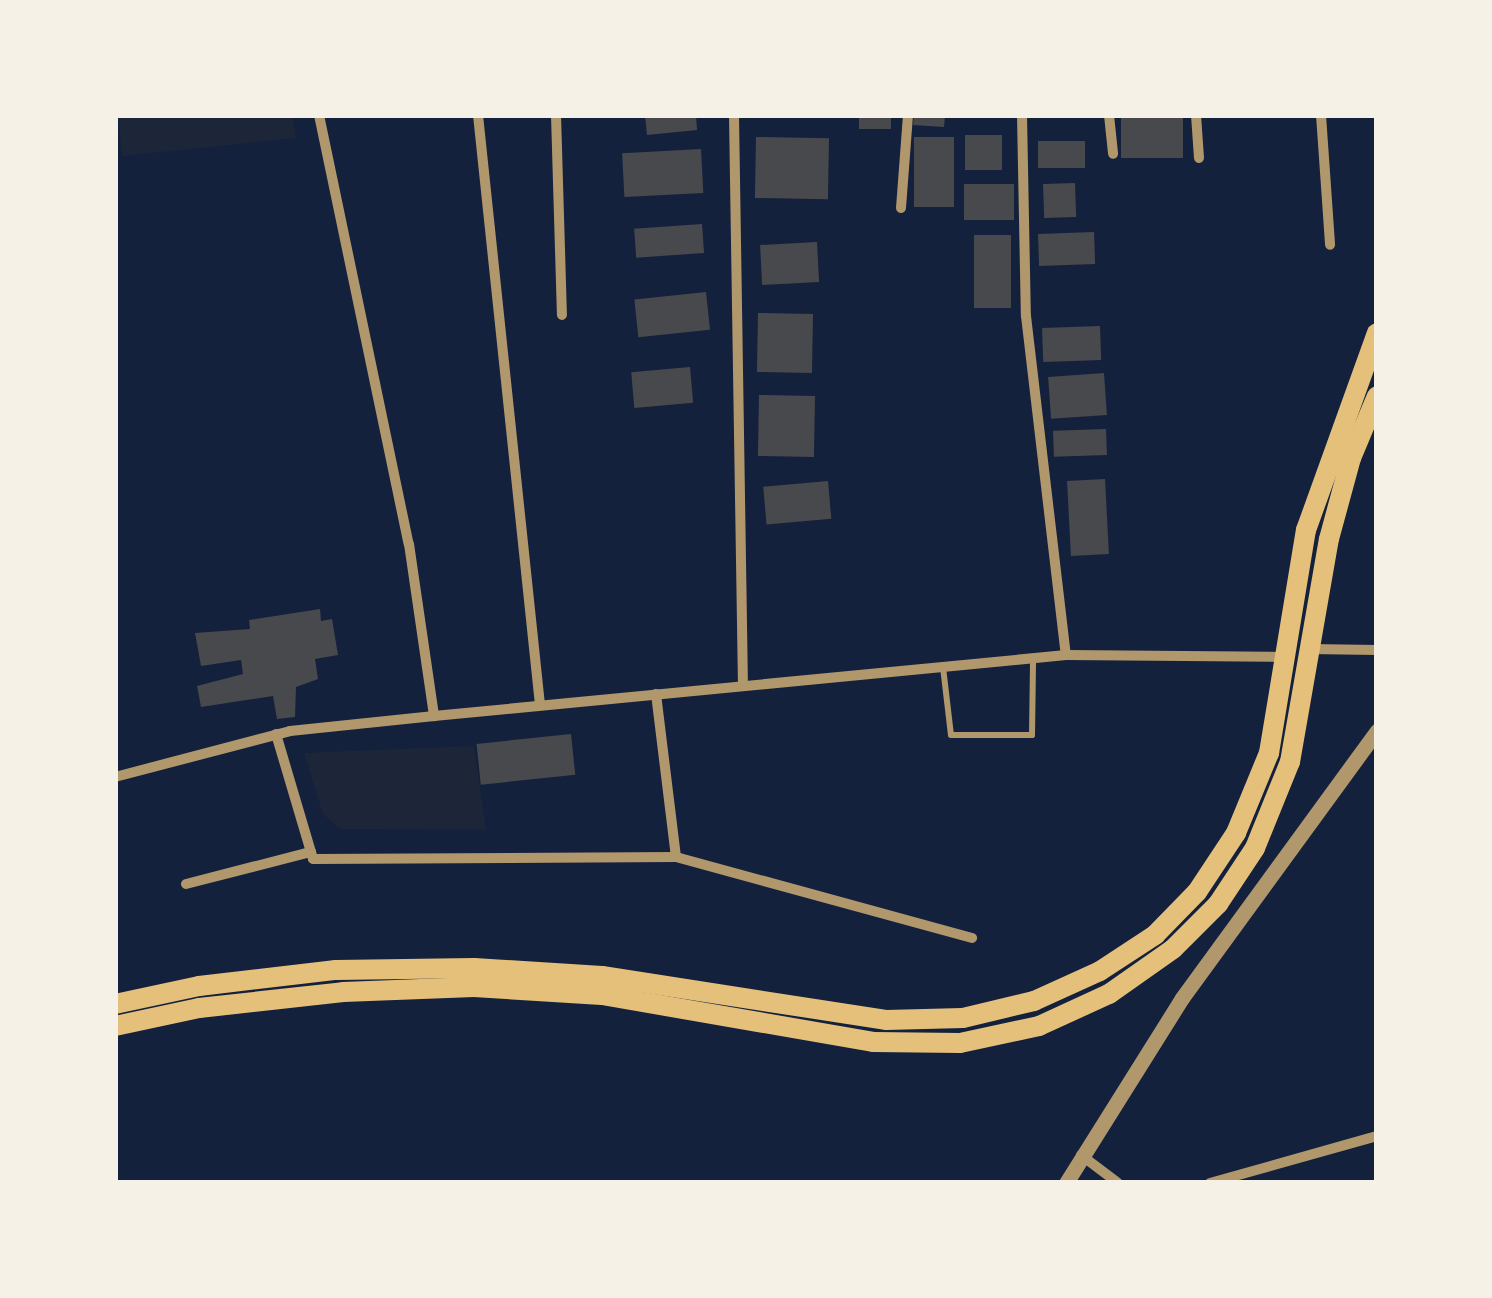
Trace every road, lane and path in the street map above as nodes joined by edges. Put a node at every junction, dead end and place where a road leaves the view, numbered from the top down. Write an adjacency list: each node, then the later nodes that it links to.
1 (319, 115): 26 (street)
2 (478, 115): 25 (street)
3 (556, 115): 14 (street)
4 (734, 115): 23 (street)
5 (908, 115): 12 (street)
6 (1022, 115): 19 (street)
7 (1110, 115): 10 (street)
8 (1196, 115): 11 (street)
9 (1321, 115): 13 (street)
10 (1112, 154)
11 (1199, 158)
12 (901, 208)
13 (1330, 245)
14 (562, 315)
15 (1377, 333): 20 (main road)
16 (1377, 396): 17 (main road)
17 (1308, 649): 18 (street); 35 (main road)
18 (1377, 650)
19 (1066, 655): 20 (street); 21 (street)
20 (1284, 657): 34 (main road)
21 (1033, 658): 22 (street); 22 (lane)
22 (943, 664): 23 (street)
23 (744, 686): 24 (street)
24 (656, 694): 25 (street); 31 (street)
25 (540, 705): 26 (street)
26 (434, 716): 28 (street)
27 (1377, 731): 37 (street)
28 (276, 734): 29 (street); 30 (street)
29 (115, 777)
30 (310, 852): 31 (street); 32 (street)
31 (676, 857): 33 (street)
32 (186, 884)
33 (972, 938)
34 (115, 1004)
35 (115, 1026)
36 (1377, 1136): 41 (street)
37 (1081, 1155): 38 (street); 39 (street)
38 (1105, 1178): 40 (street)
39 (1066, 1183)
40 (1118, 1183)
41 (1210, 1183)

